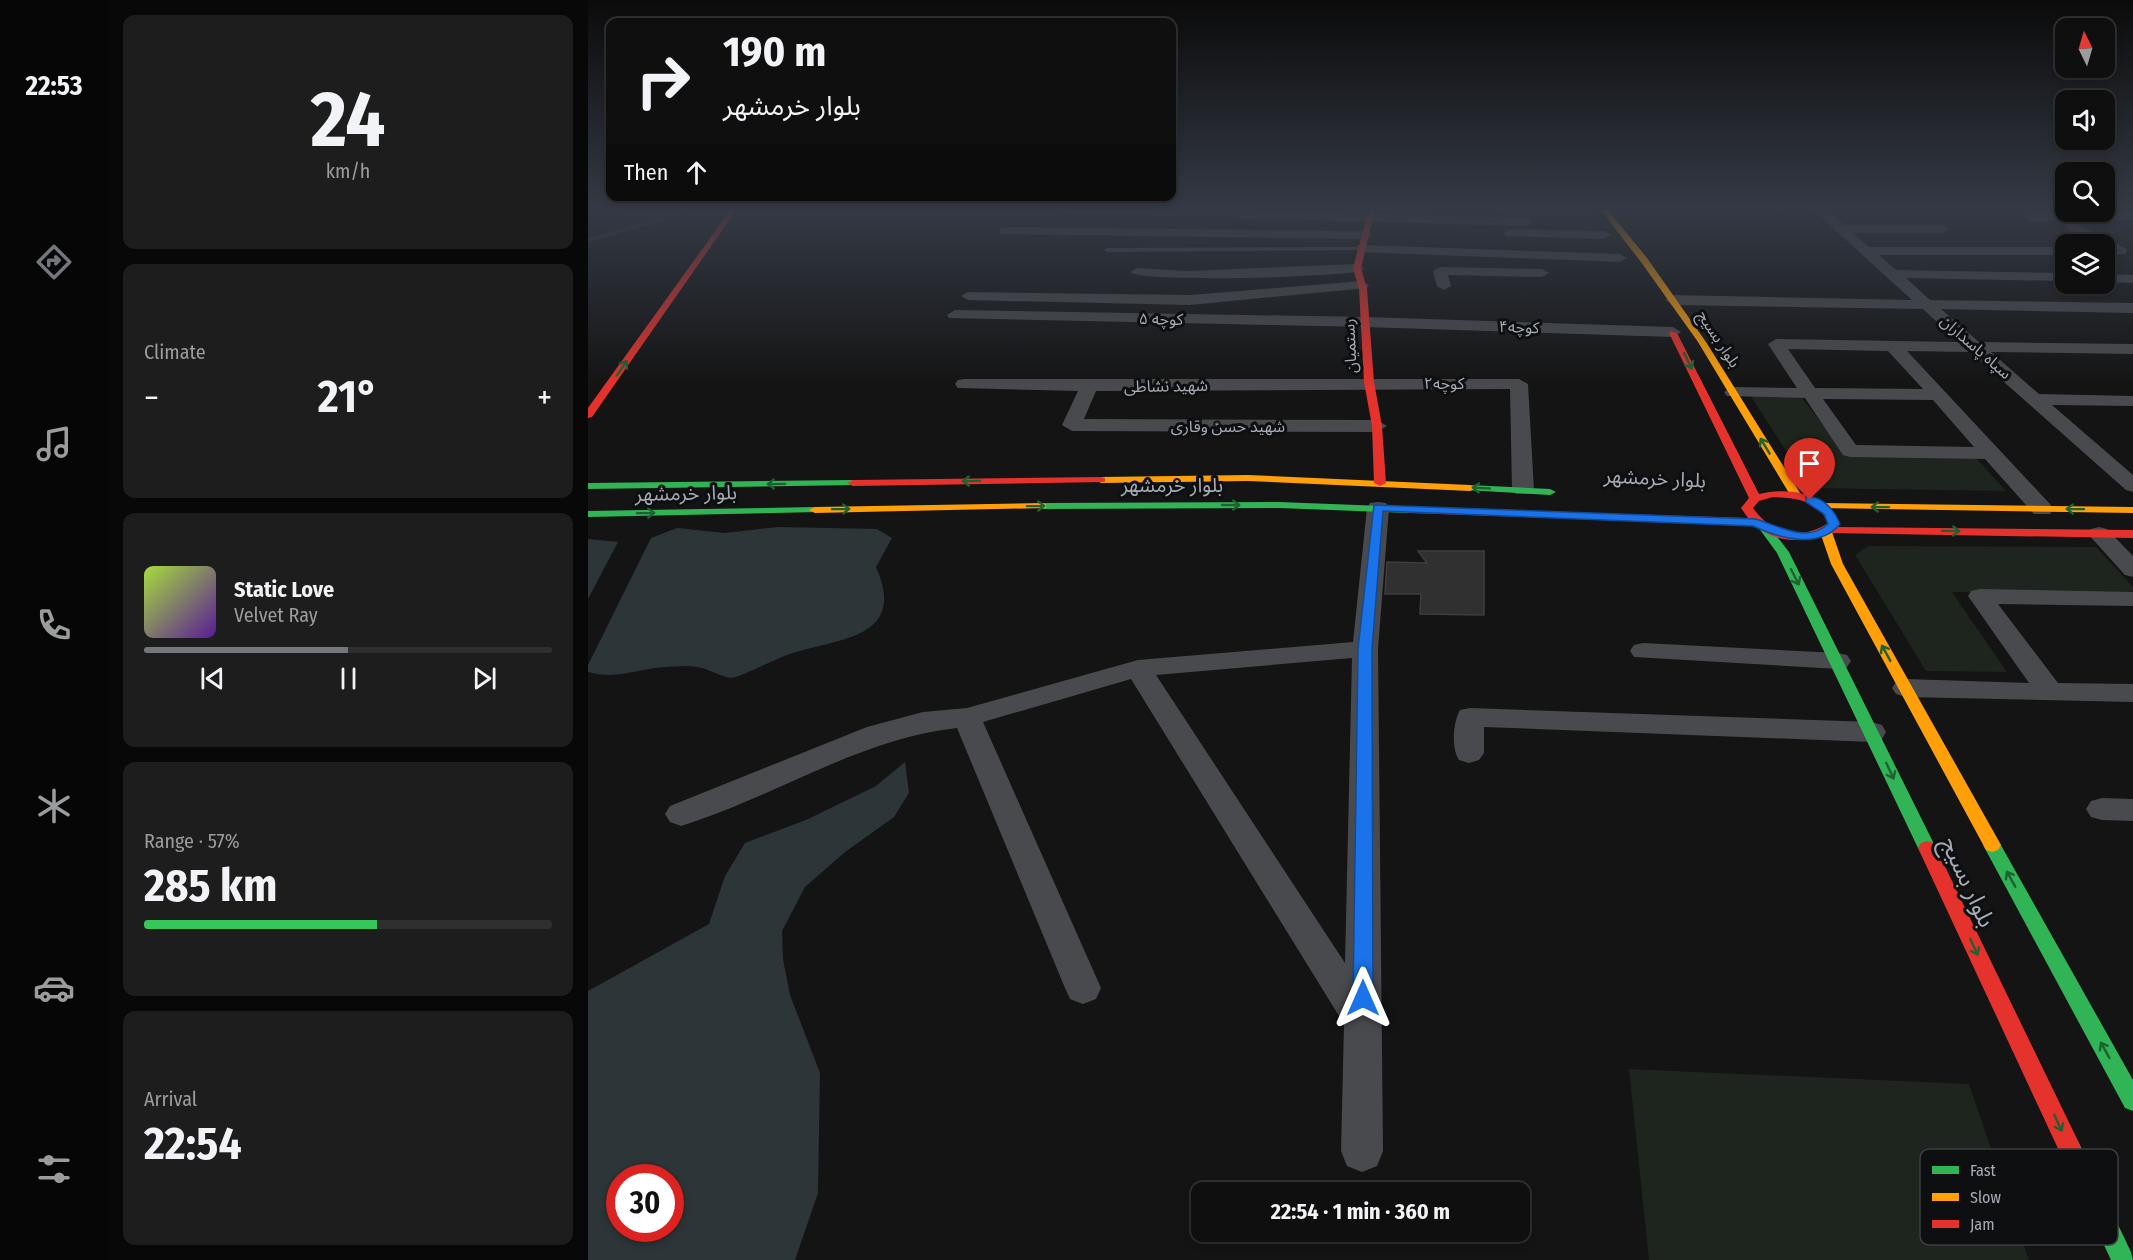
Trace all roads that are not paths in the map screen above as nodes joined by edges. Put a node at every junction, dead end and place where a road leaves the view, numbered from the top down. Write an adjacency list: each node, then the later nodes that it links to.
1 (692, 268): 33 (main road, one-way to 1)
2 (1357, 268): 5 (street); 11 (main road, رستمیان)
3 (1648, 268): 15 (main road, بلوار بسیج)
4 (1887, 268): 7 (street, سپاه پاسداران)
5 (1137, 272)
6 (1560, 273): 12 (street)
7 (1894, 274): 8 (street); 16 (street, سپاه پاسداران)
8 (2055, 277)
9 (2115, 278): 10 (street)
10 (2133, 279)
11 (1362, 285): 13 (street); 20 (main road, رستمیان)
12 (1444, 286)
13 (968, 296)
14 (1650, 299): 15 (main road)
15 (1673, 300): 16 (street); 28 (main road, بلوار بسیج)
16 (1927, 304): 17 (street); 23 (street, سپاه پاسداران)
17 (2133, 308)
18 (956, 315): 20 (street, کوچه ۵)
19 (1661, 316): 21 (main road, بلوار بسیج)
20 (1366, 322): 21 (street, کوچه۴); 25 (main road, رستمیان)
21 (1672, 332): 42 (main road, بلوار بسیج, one-way to 42)
22 (1892, 345): 23 (street); 29 (street); 30 (street)
23 (1975, 347): 24 (street); 31 (street, سپاه پاسداران)
24 (2133, 349)
25 (1369, 382): 27 (street, شهید نشاطی); 34 (main road, رستمیان); 38 (street, کوچه۲)
26 (964, 384): 27 (street, شهید نشاطی)
27 (1089, 387): 34 (street, شهید حسن وقاری)
28 (1733, 392): 29 (street); 41 (main road, بلوار بسیج, one-way to 28)
29 (1810, 393): 30 (street); 35 (street)
30 (1938, 395): 35 (street)
31 (2036, 399): 32 (street); 37 (street, سپاه پاسداران)
32 (2133, 401)
33 (588, 415)
34 (1377, 426): 40 (main road, رستمیان)
35 (1991, 453): 44 (street)
36 (588, 486): 40 (main road, بلوار خرمشهر, one-way to 36)
37 (2133, 486)
38 (1523, 490): 39 (main road, بلوار خرمشهر); 40 (main road, بلوار خرمشهر, one-way to 40)
39 (1569, 493)
40 (1379, 495): 46 (main road, بلوار خرمشهر, one-way to 40); 47 (main road, بلوار خرمشهر); 53 (street)
41 (1796, 495): 42 (main road); 43 (main road)
42 (1747, 500): 47 (main road, بلوار بسیج)
43 (1822, 506): 44 (main road, one-way to 43); 48 (main road, بلوار بسیج)
44 (2042, 509): 45 (main road, one-way to 44)
45 (2133, 510)
46 (588, 514)
47 (1760, 525): 48 (main road, بلوار خرمشهر); 55 (main road, بلوار بسیج, one-way to 55)
48 (1828, 531): 49 (main road, one-way to 49); 57 (main road, بلوار بسیج, one-way to 48)
49 (2099, 534): 50 (main road); 51 (street)
50 (2133, 534)
51 (2133, 570)
52 (2133, 599): 58 (street)
53 (1365, 649): 56 (street); 67 (street)
54 (1643, 651): 55 (street)
55 (1838, 662): 61 (main road, بلوار بسیج)
56 (1138, 668): 60 (street); 67 (street)
57 (1906, 688): 58 (street); 68 (main road, بلوار بسیج, one-way to 57)
58 (2050, 692): 59 (street)
59 (2133, 693)
60 (967, 717): 65 (street); 66 (street)
61 (1872, 732): 62 (street); 69 (main road, بلوار بسیج, one-way to 69)
62 (1469, 753)
63 (2102, 809): 64 (street)
64 (2133, 810)
65 (681, 814)
66 (1083, 988)
67 (1363, 1022): 70 (street)
68 (2133, 1101)
69 (2070, 1149)
70 (1362, 1151)
71 (2116, 1245): 72 (main road, بلوار بسیج, one-way to 72)
72 (2123, 1260)

